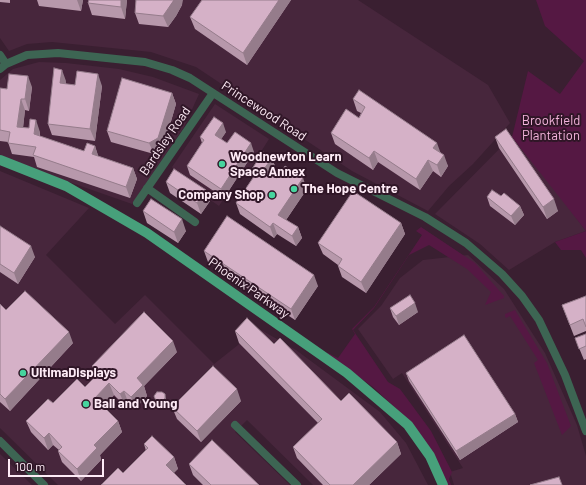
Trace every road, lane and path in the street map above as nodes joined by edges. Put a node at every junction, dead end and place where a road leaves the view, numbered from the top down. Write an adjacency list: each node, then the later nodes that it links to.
1 (0, 55): 2 (street)
2 (3, 66): 3 (street, Princewood Road)
3 (213, 93): 5 (street, Bardsley Road); 9 (street, Princewood Road)
4 (0, 160): 13 (main road, Phoenix Parkway)
5 (147, 188): 6 (street, Bardsley Road); 7 (street)
6 (137, 203)
7 (195, 222)
8 (235, 424): 12 (street)
9 (586, 430)
10 (0, 441): 11 (street)
11 (44, 485)
12 (297, 485)
13 (444, 485)

